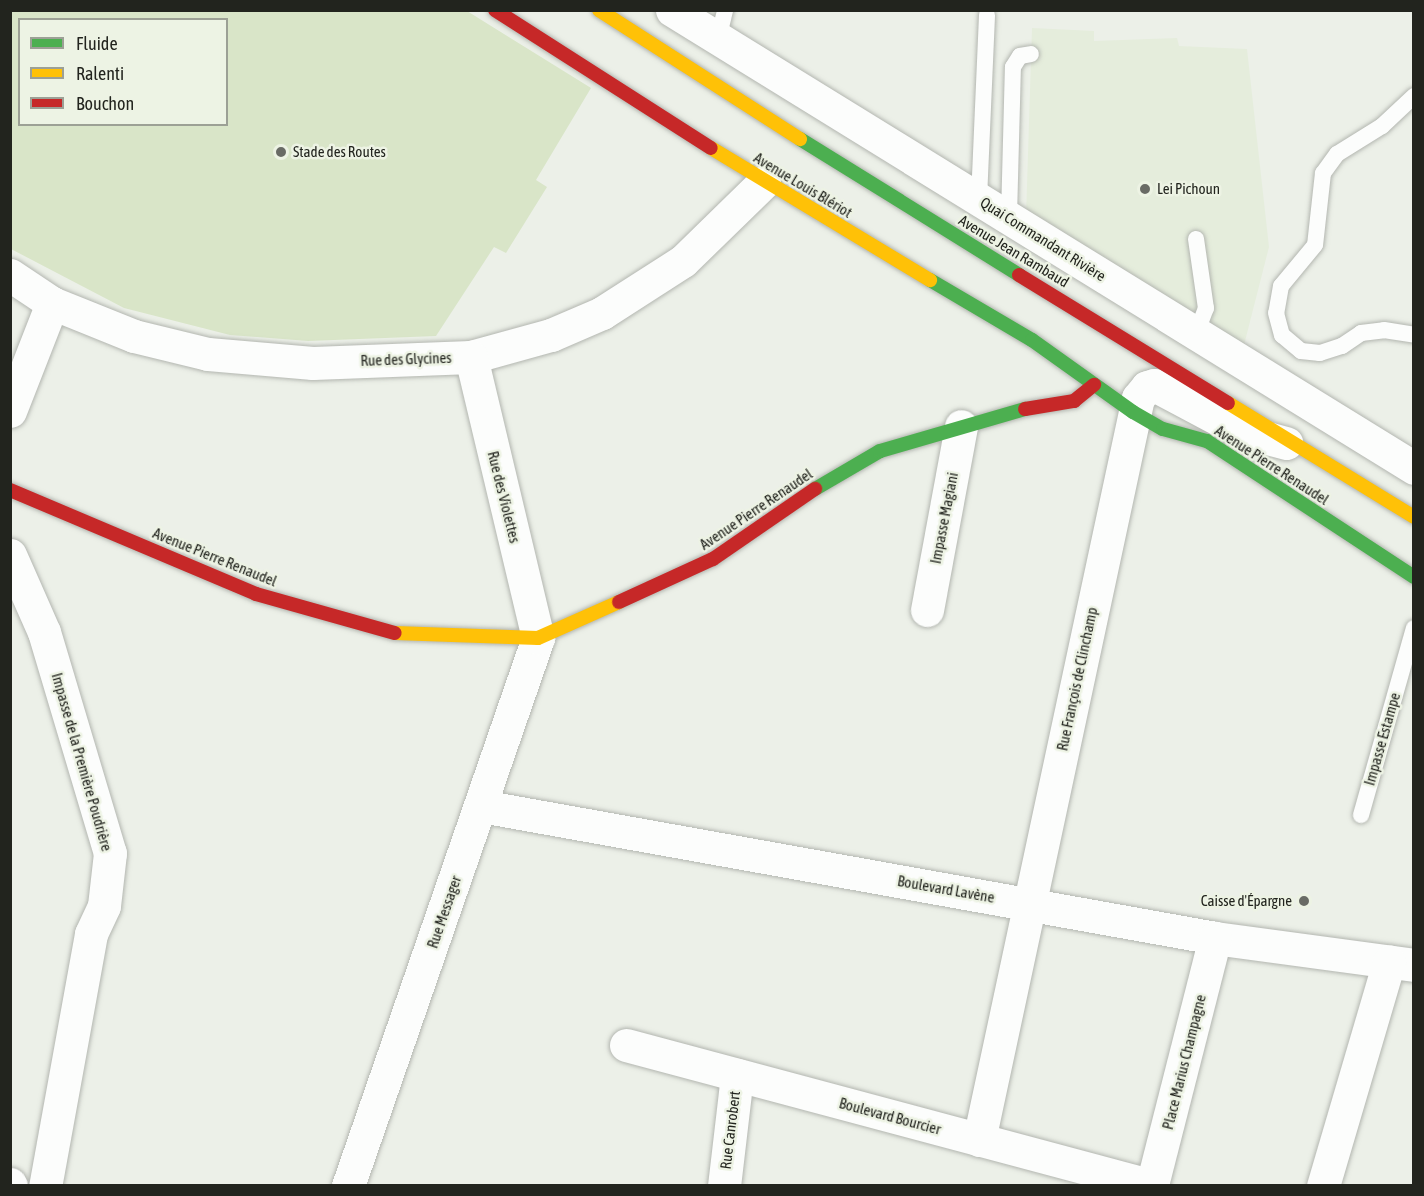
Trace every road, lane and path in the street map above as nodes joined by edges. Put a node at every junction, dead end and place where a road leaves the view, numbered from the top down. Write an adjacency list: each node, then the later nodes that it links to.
1 (495, 10): 8 (street, Avenue Louis Blériot)
2 (598, 10): 21 (street, Avenue Jean Rambaud)
3 (672, 10): 5 (street, Quai Commandant Rivière)
4 (987, 15): 9 (lane)
5 (721, 25): 9 (street, Quai Commandant Rivière)
6 (1031, 54): 10 (lane)
7 (1413, 96): 15 (lane)
8 (764, 182): 16 (street, Rue des Glycines); 17 (street, Avenue Louis Blériot)
9 (980, 199): 10 (street, Quai Commandant Rivière)
10 (1009, 217): 14 (street, Quai Commandant Rivière)
11 (1196, 238): 14 (lane)
12 (10, 275): 13 (street, Rue des Glycines)
13 (52, 303): 16 (street, Rue des Glycines); 18 (street)
14 (1196, 334): 22 (street, Quai Commandant Rivière)
15 (1413, 335)
16 (471, 357): 29 (street, Rue des Violettes)
17 (1094, 386): 19 (street, Avenue Pierre Renaudel); 20 (street, Avenue Pierre Renaudel)
18 (10, 411)
19 (1132, 412): 21 (street, Rue François de Clinchamp); 26 (street, Avenue Pierre Renaudel); 32 (street, Rue François de Clinchamp)
20 (961, 426): 27 (street, Impasse Magiani); 29 (street, Avenue Pierre Renaudel)
21 (1302, 447): 24 (street, Avenue Jean Rambaud)
22 (1413, 468)
23 (10, 490): 29 (street, Avenue Pierre Renaudel)
24 (1413, 517)
25 (10, 555): 38 (street, Impasse de la Première Poudrière)
26 (1413, 577)
27 (927, 610)
28 (1413, 628): 31 (lane, Impasse Estampe)
29 (538, 638): 30 (street, Rue Messager)
30 (481, 806): 32 (street, Boulevard Lavène); 39 (street, Rue Messager)
31 (1360, 815)
32 (1030, 904): 33 (street, Boulevard Lavène); 37 (street, Rue François de Clinchamp)
33 (1215, 938): 34 (street, Boulevard Lavène); 41 (street, Place Marius Champagne)
34 (1401, 963): 42 (street)
35 (626, 1044): 36 (street, Boulevard Bourcier)
36 (737, 1075): 37 (street, Boulevard Bourcier); 40 (street, Rue Canrobert)
37 (979, 1140): 41 (street, Boulevard Bourcier)
38 (45, 1185)
39 (348, 1185)
40 (724, 1185)
41 (1153, 1185)
42 (1323, 1185)

